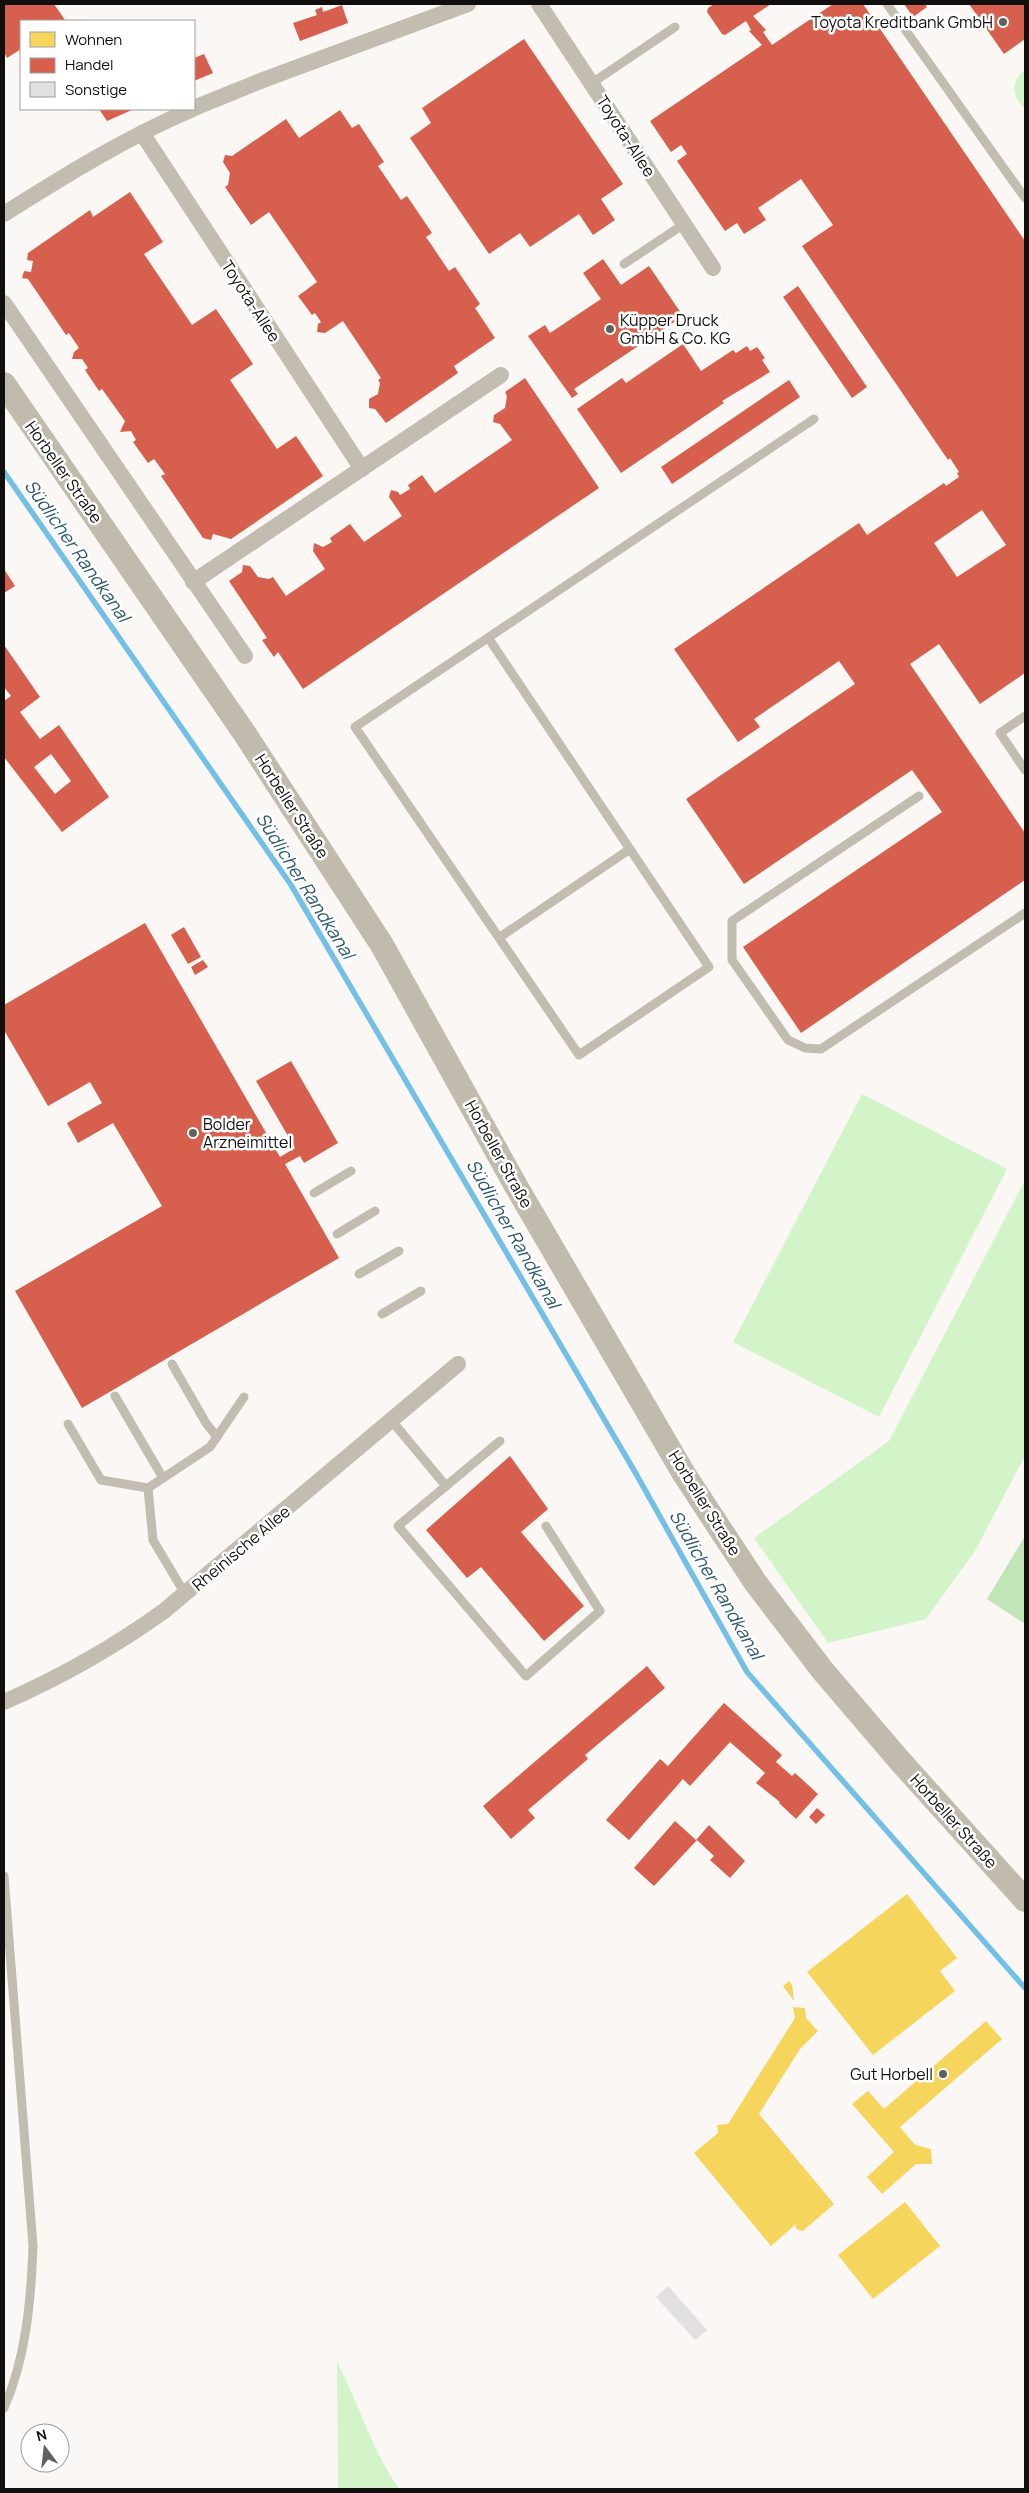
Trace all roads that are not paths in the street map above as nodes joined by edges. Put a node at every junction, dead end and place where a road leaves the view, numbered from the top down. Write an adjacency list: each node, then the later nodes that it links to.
1 (468, 4): 6 (street)
2 (539, 4): 5 (street, Toyota-Allee)
3 (887, 4): 9 (lane)
4 (675, 27): 5 (lane)
5 (592, 83): 11 (street, Toyota-Allee)
6 (195, 108)
7 (191, 110): 8 (street)
8 (142, 134): 10 (street); 18 (street, Toyota-Allee)
9 (1025, 198)
10 (4, 214)
11 (684, 224): 12 (lane); 13 (street, Toyota-Allee)
12 (624, 264)
13 (713, 268)
14 (4, 303): 19 (street)
15 (501, 375): 18 (street)
16 (4, 384): 51 (main road, Horbeller Straße)
17 (814, 420): 20 (lane)
18 (362, 469): 19 (street)
19 (193, 582): 21 (street)
20 (489, 639): 25 (lane); 27 (lane)
21 (245, 656)
22 (1025, 716): 23 (lane)
23 (1025, 770)
24 (919, 796): 26 (lane)
25 (630, 849): 27 (lane); 27 (lane)
26 (1025, 913)
27 (500, 937)
28 (351, 1171): 29 (lane)
29 (314, 1193)
30 (375, 1211): 31 (lane)
31 (337, 1234)
32 (399, 1251): 33 (lane)
33 (360, 1274)
34 (421, 1291): 35 (lane)
35 (382, 1314)
36 (172, 1364): 42 (lane)
37 (458, 1364): 40 (street, Rheinische Allee)
38 (115, 1396): 44 (lane)
39 (244, 1397): 42 (lane)
40 (391, 1420): 45 (lane); 48 (street, Rheinische Allee)
41 (68, 1424): 46 (lane)
42 (217, 1436): 44 (lane)
43 (500, 1441): 45 (lane)
44 (163, 1478): 46 (lane)
45 (446, 1486): 47 (lane)
46 (148, 1488): 48 (lane)
47 (546, 1526)
48 (186, 1594): 49 (street, Rheinische Allee)
49 (4, 1702)
50 (4, 1876): 52 (lane)
51 (1025, 1900)
52 (4, 2408)

